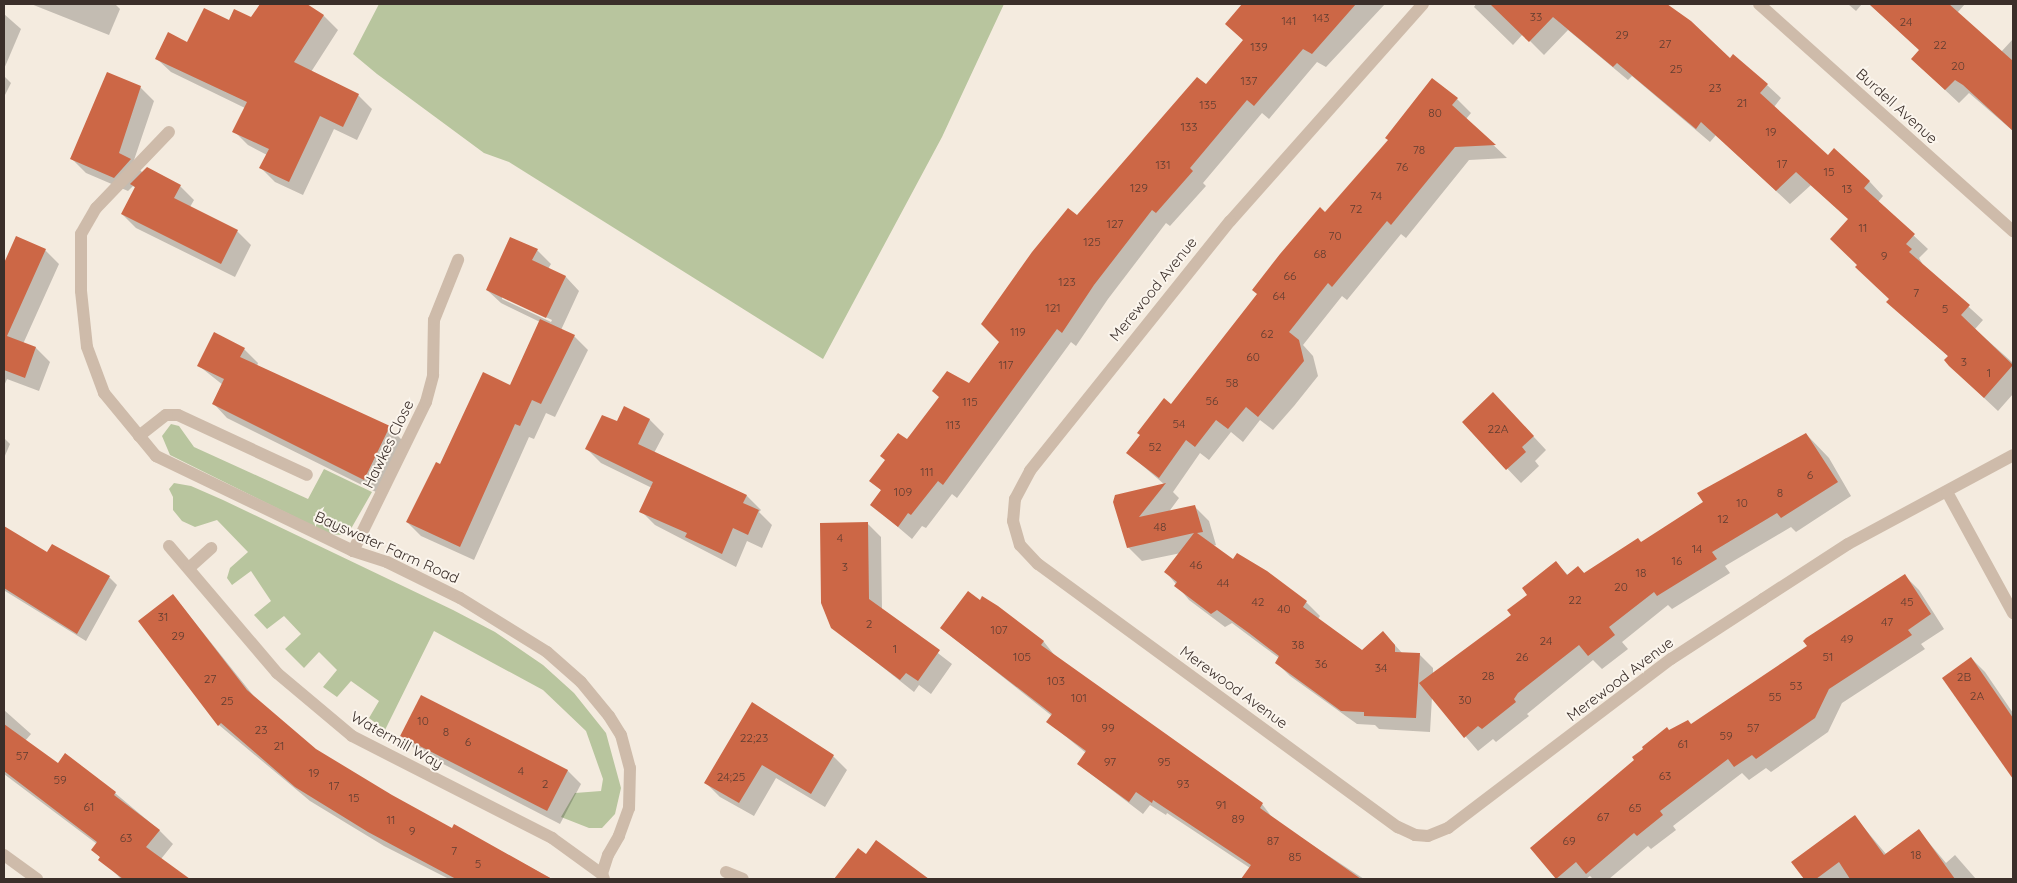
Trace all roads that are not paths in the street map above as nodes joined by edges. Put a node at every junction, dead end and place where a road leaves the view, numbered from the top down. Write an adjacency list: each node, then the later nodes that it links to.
1 (1423, 4): 9 (street, Merewood Avenue)
2 (1759, 4): 4 (street, Burdell Avenue)
3 (169, 132): 6 (street, Bayswater Farm Road)
4 (2013, 232)
5 (458, 260): 12 (street, Hawkes Close)
6 (139, 436): 8 (street); 12 (street, Bayswater Farm Road)
7 (2013, 455): 9 (street, Merewood Avenue)
8 (307, 475)
9 (1947, 492): 14 (street)
10 (169, 546): 13 (street, Watermill Way)
11 (212, 548): 13 (street)
12 (353, 551): 17 (street, Bayswater Farm Road)
13 (189, 568): 17 (street, Watermill Way)
14 (2013, 613)
15 (4, 854): 18 (street)
16 (726, 872): 19 (street)
17 (603, 877)
18 (37, 879)
19 (743, 879)

